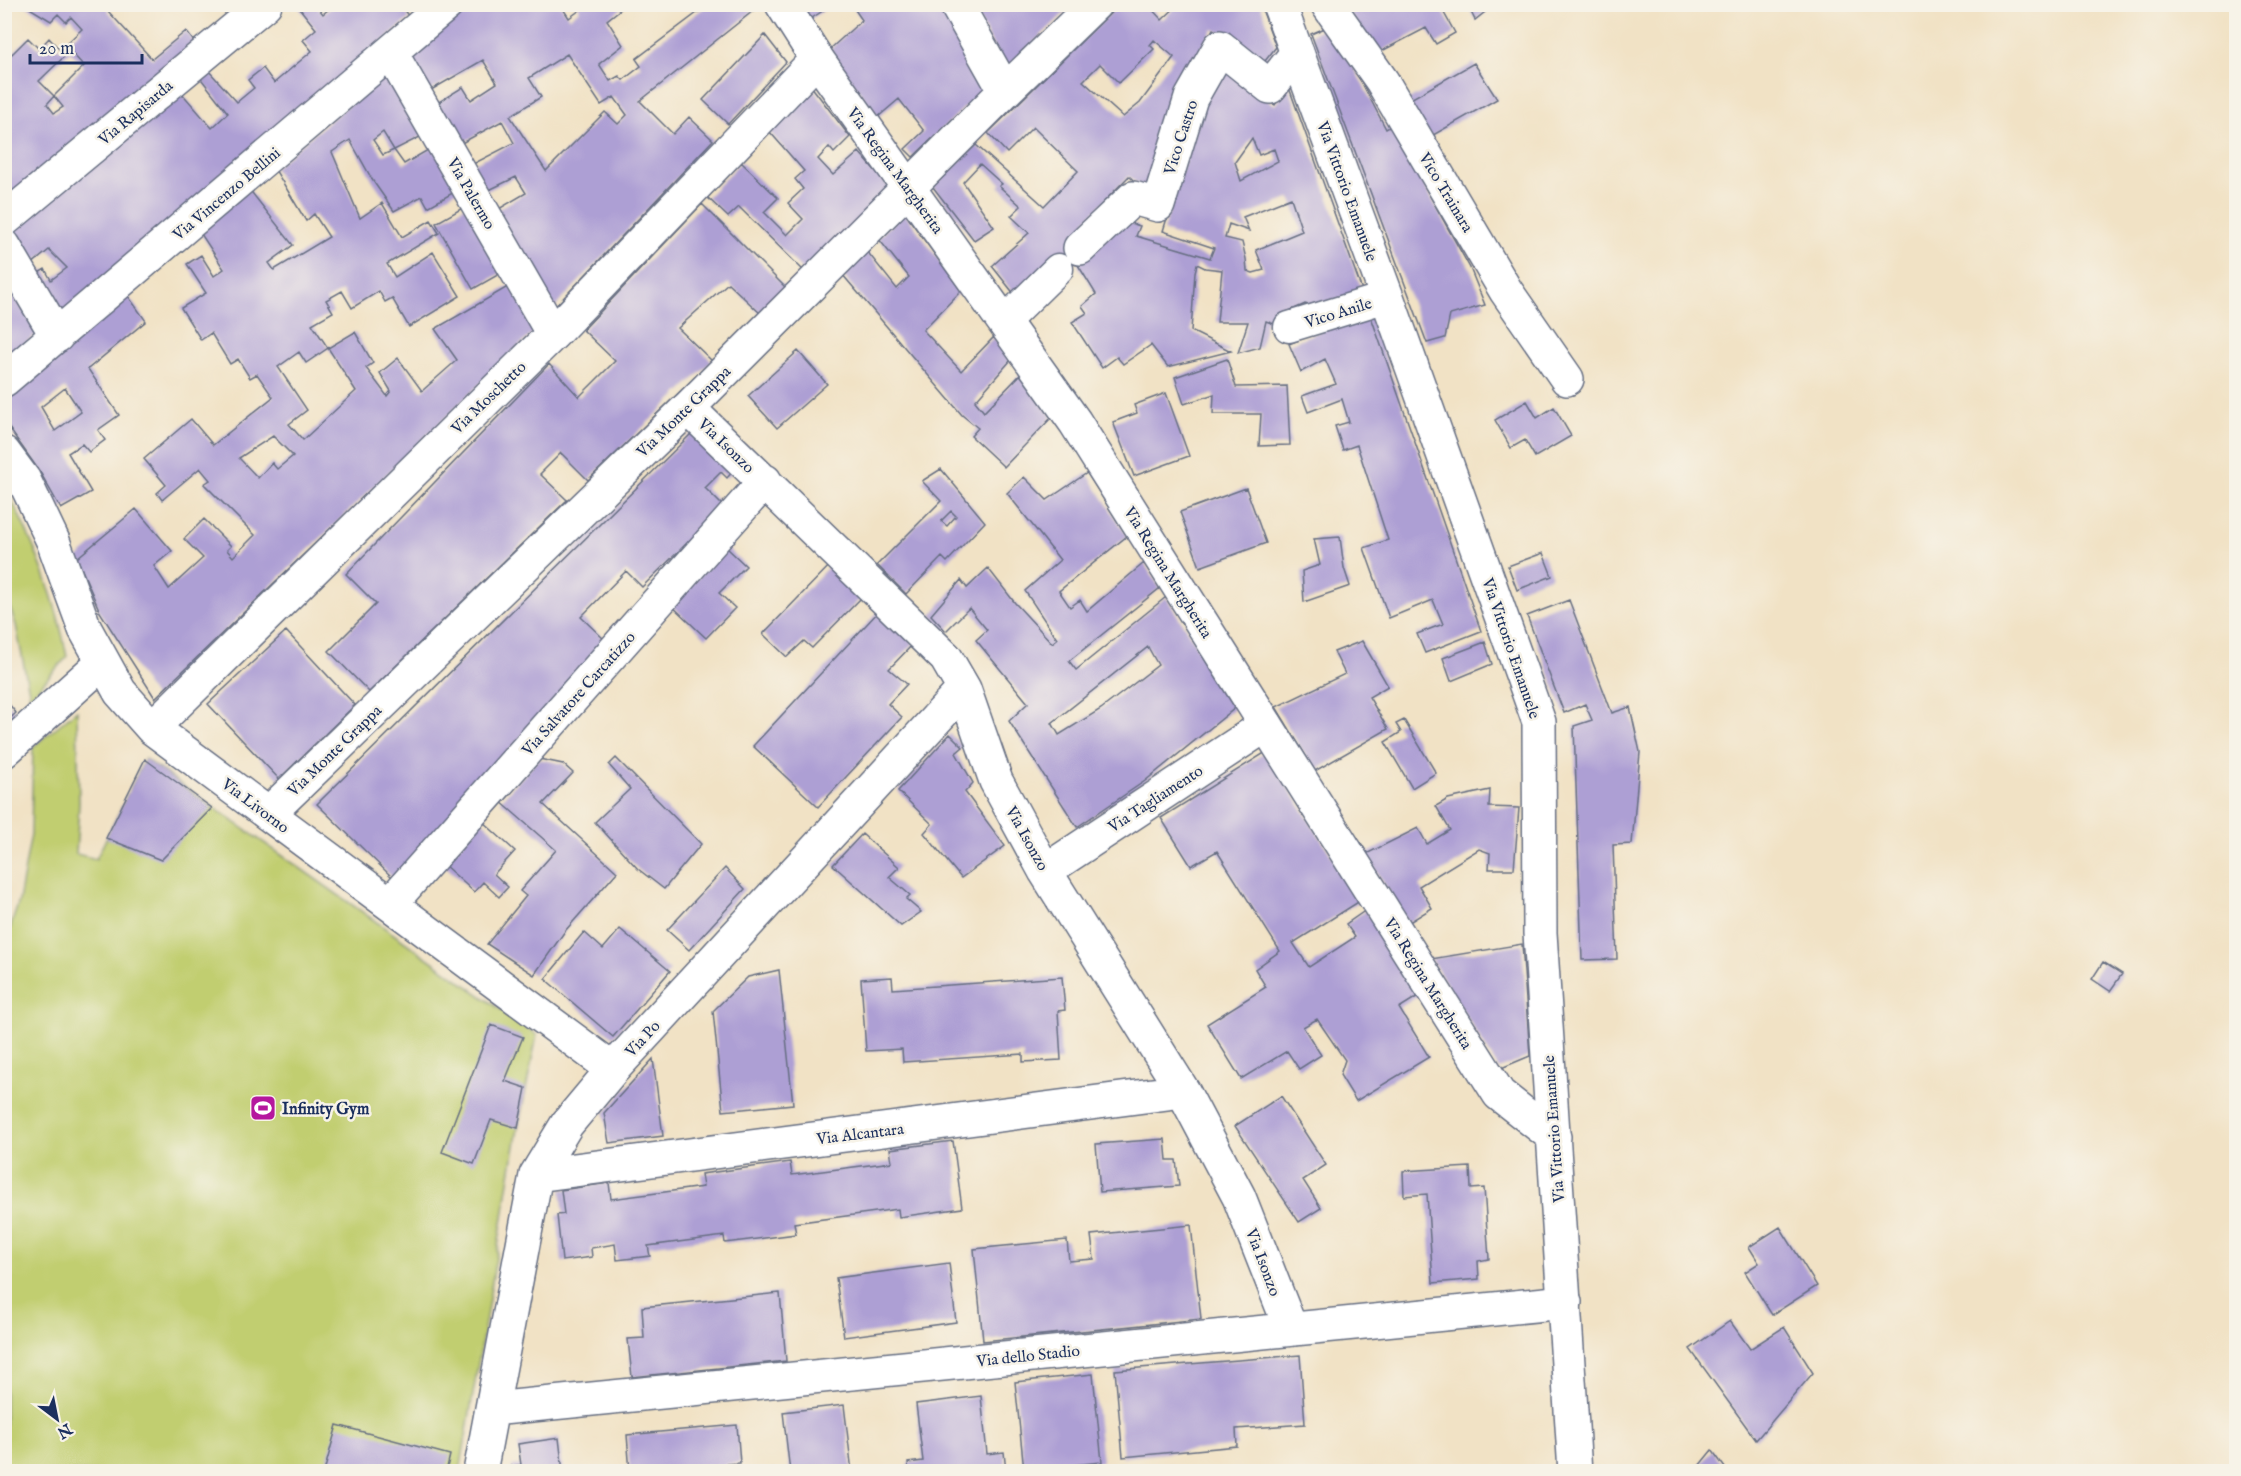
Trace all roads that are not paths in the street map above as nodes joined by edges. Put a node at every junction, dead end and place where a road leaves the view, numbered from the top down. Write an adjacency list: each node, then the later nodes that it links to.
1 (265, 4): 12 (street, Via Rapisarda)
2 (447, 4): 8 (street, Via Vincenzo Bellini)
3 (782, 4): 9 (street, Via Regina Margherita)
4 (956, 4): 10 (street)
5 (1095, 4): 10 (street, Via Monte Grappa)
6 (1328, 5): 7 (street); 20 (street, Vico Trainara)
7 (1288, 28): 14 (street, Vico Castro); 15 (street, Via Vittorio Emanuele)
8 (391, 53): 18 (street, Via Palermo); 19 (street, Via Vincenzo Bellini)
9 (817, 59): 11 (street, Via Regina Margherita); 18 (street, Via Moschetto)
10 (1005, 91): 11 (street, Via Monte Grappa)
11 (909, 188): 16 (street, Via Regina Margherita); 22 (street, Via Monte Grappa)
12 (4, 220)
13 (4, 246): 19 (street)
14 (1069, 258): 16 (street, Vico Castro)
15 (1388, 297): 17 (street, Vico Anile); 35 (street, Via Vittorio Emanuele)
16 (1005, 321): 27 (street, Via Regina Margherita)
17 (1289, 327)
18 (553, 334): 28 (street, Via Moschetto)
19 (57, 336): 21 (street, Via Vincenzo Bellini)
20 (1567, 379)
21 (4, 380)
22 (688, 408): 24 (street, Via Isonzo); 30 (street, Via Monte Grappa)
23 (4, 453): 25 (street, Via Livorno)
24 (765, 482): 26 (street, Via Isonzo); 32 (street, Via Salvatore Carcatizzo)
25 (103, 662): 28 (street, Via Livorno); 29 (street)
26 (964, 688): 31 (street, Via Isonzo); 33 (street, Via Po)
27 (1266, 725): 31 (street, Via Tagliamento); 35 (street, Via Regina Margherita)
28 (152, 728): 30 (street, Via Livorno)
29 (4, 751)
30 (268, 814): 32 (street, Via Livorno)
31 (1045, 871): 34 (street, Via Isonzo)
32 (390, 904): 33 (street, Via Livorno)
33 (613, 1069): 36 (street, Via Po)
34 (1183, 1091): 36 (street, Via Alcantara); 38 (street, Via Isonzo)
35 (1554, 1137): 37 (street, Via Vittorio Emanuele)
36 (536, 1175): 39 (street, Via Po)
37 (1565, 1302): 38 (street, Via dello Stadio); 41 (street, Via Vittorio Emanuele)
38 (1291, 1329): 39 (street, Via dello Stadio)
39 (492, 1409): 40 (street, Via Po)
40 (480, 1472)
41 (1575, 1472)

